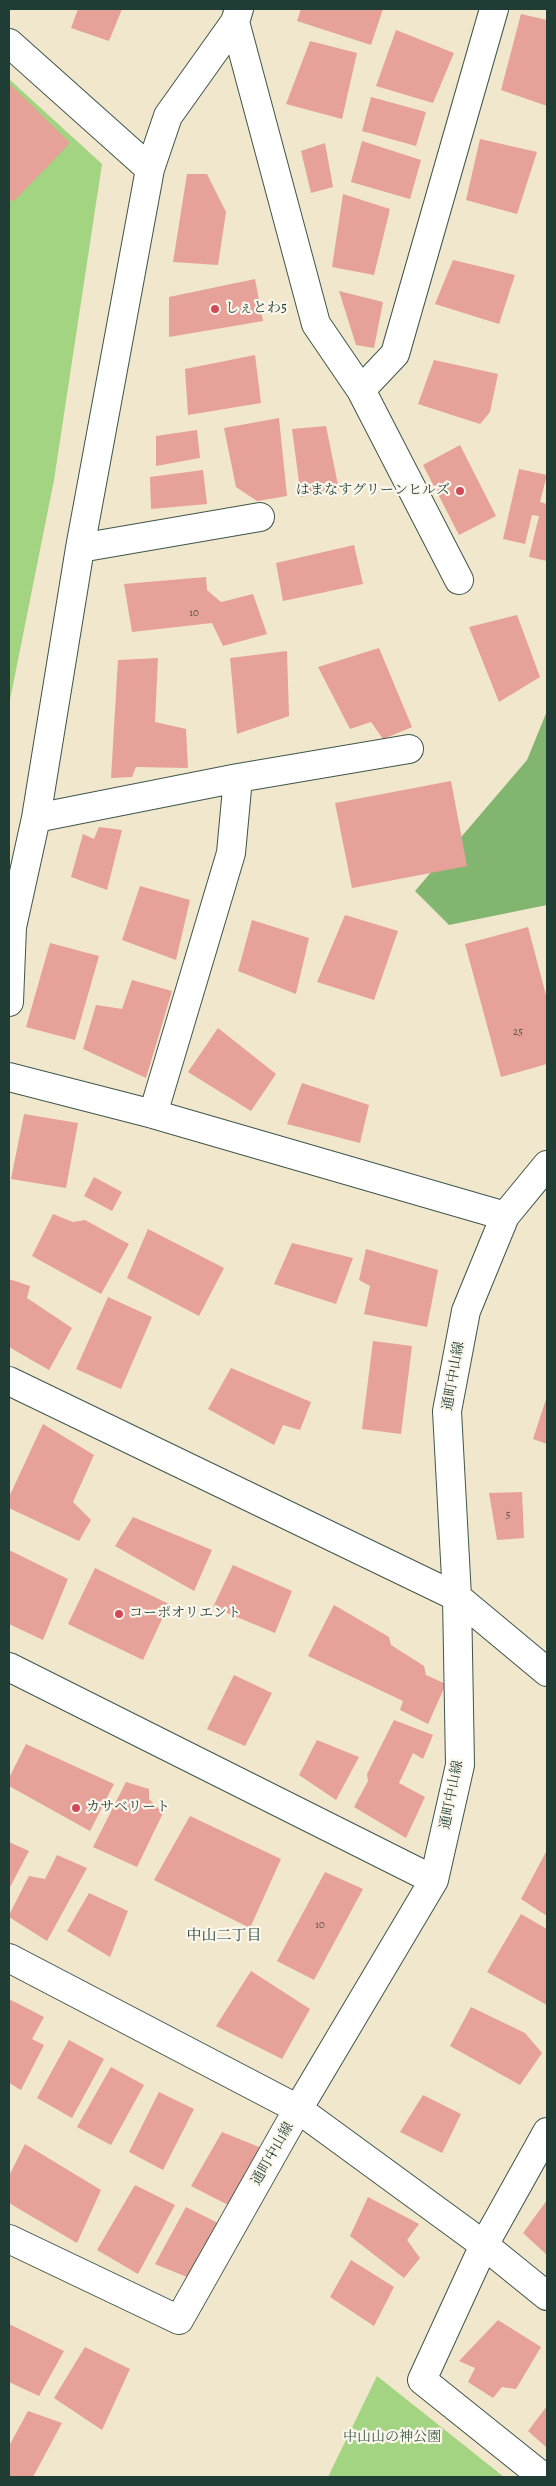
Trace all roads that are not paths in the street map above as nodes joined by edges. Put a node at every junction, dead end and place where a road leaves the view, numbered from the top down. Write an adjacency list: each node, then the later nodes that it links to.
1 (494, 9): 5 (street)
2 (237, 15): 4 (street); 5 (street)
3 (9, 43): 4 (street)
4 (150, 169): 7 (street)
5 (361, 390): 8 (street)
6 (260, 517): 7 (street)
7 (80, 548): 11 (street)
8 (460, 580)
9 (409, 749): 10 (street)
10 (238, 778): 11 (street); 14 (street)
11 (36, 818): 12 (street)
12 (9, 1002)
13 (9, 1077): 14 (street)
14 (153, 1114): 16 (street)
15 (547, 1165): 16 (street, 通町中山線)
16 (505, 1216): 18 (street, 通町中山線)
17 (9, 1381): 18 (street)
18 (457, 1597): 20 (street); 21 (street, 通町中山線)
19 (9, 1667): 21 (street)
20 (547, 1672)
21 (434, 1880): 23 (street, 通町中山線)
22 (9, 1958): 23 (street)
23 (298, 2109): 25 (street, 通町中山線); 26 (street)
24 (547, 2132): 26 (street)
25 (9, 2239)
26 (484, 2245): 27 (street); 28 (street)
27 (547, 2296)
28 (543, 2477)

